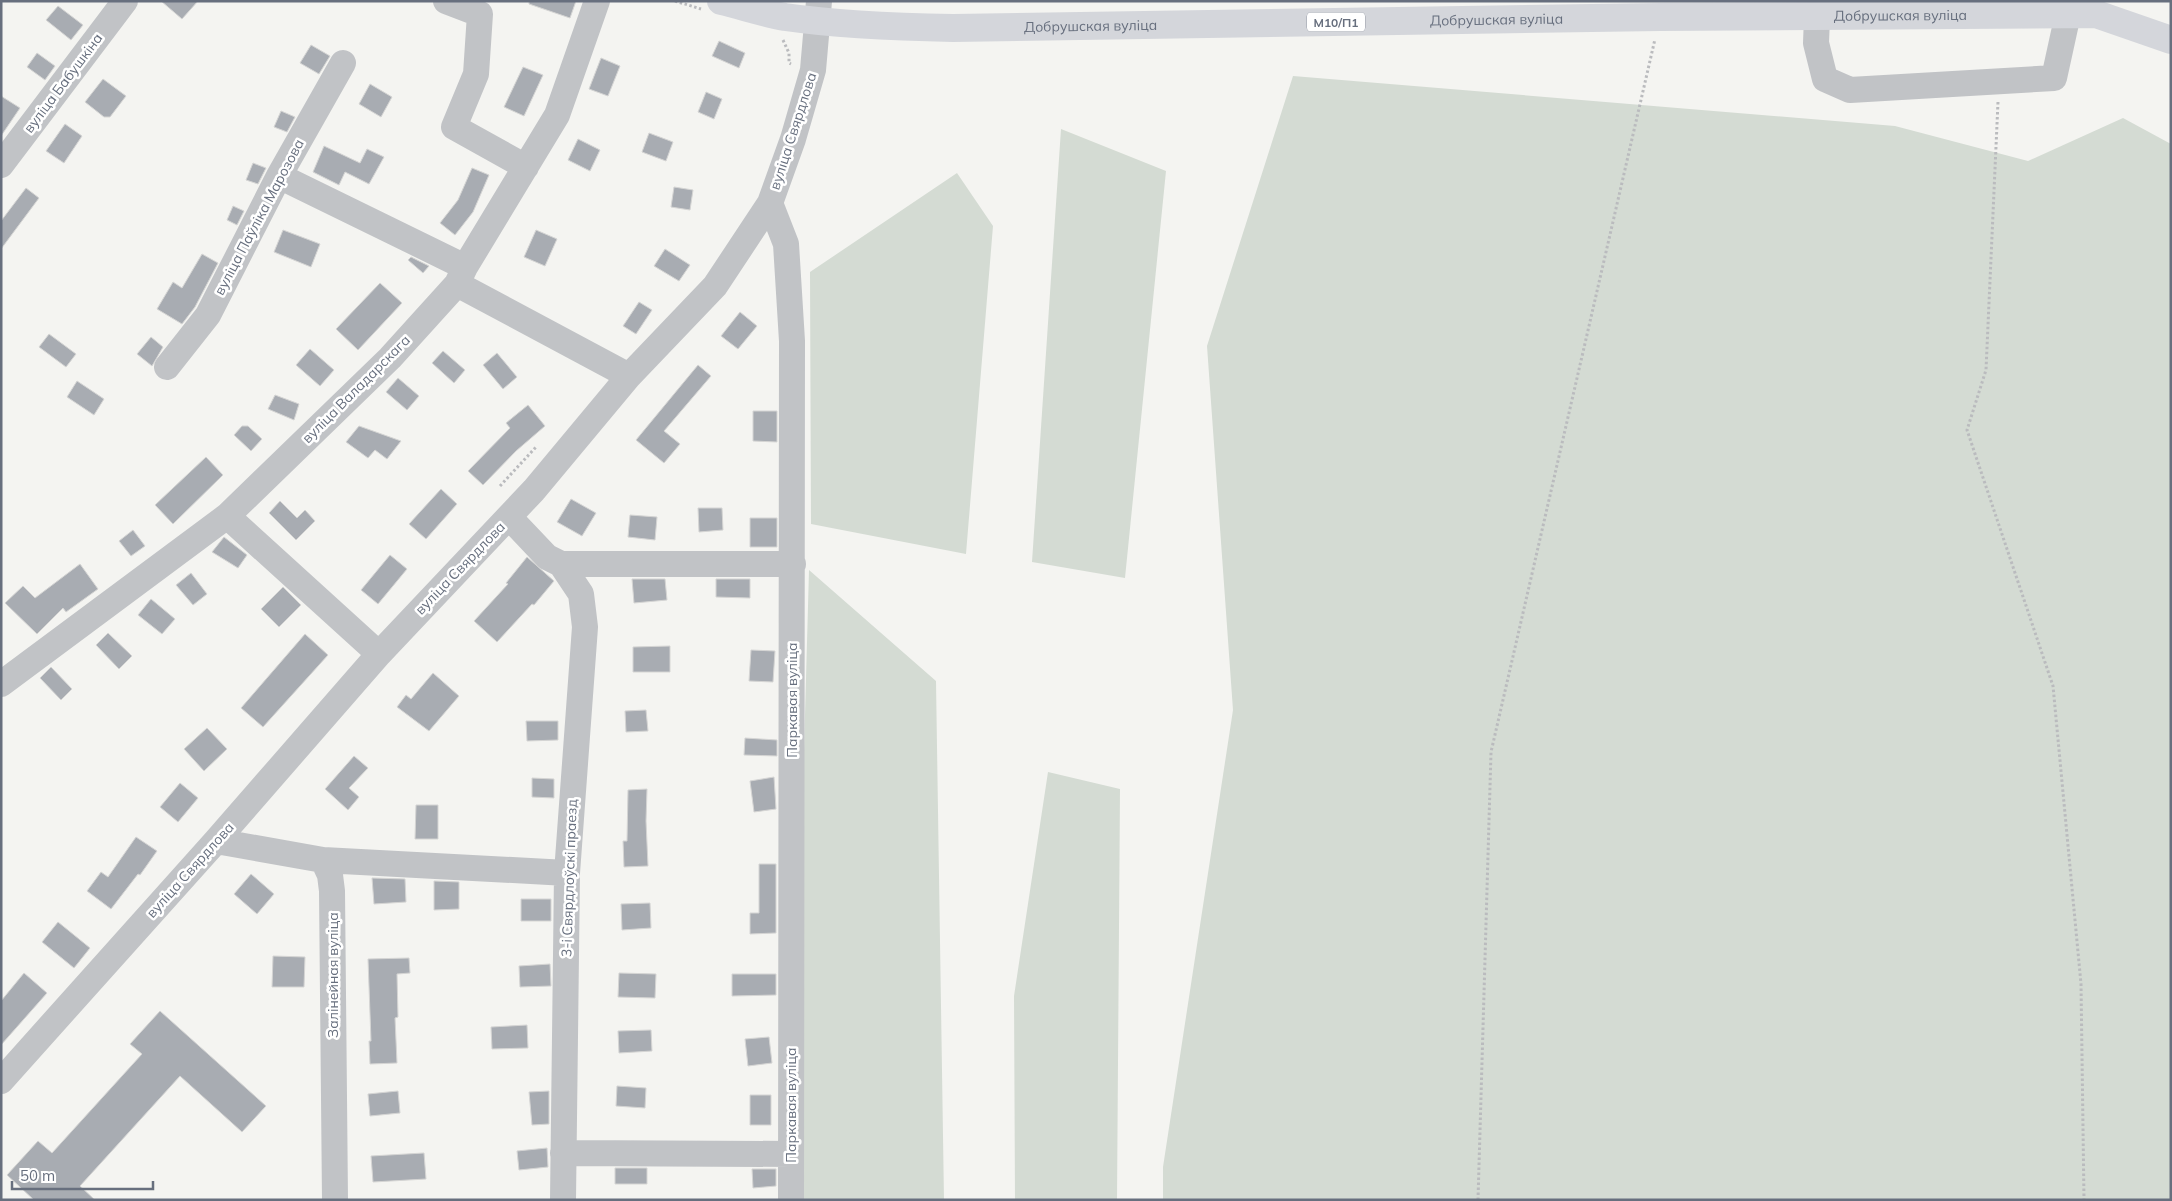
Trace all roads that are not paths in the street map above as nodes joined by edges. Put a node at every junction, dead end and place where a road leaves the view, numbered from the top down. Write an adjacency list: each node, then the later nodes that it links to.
1 (125, 1): 10 (street, вуліца Бабушкіна)
2 (446, 1): 11 (street)
3 (597, 1): 11 (street, вуліца Валадарскага)
4 (721, 1): 5 (main road, М10/П1)
5 (819, 11): 7 (main road, Добрушская вуліца / М10/П1); 13 (street, вуліца Свярдлова)
6 (2068, 14): 7 (main road, Добрушская вуліца / М10/П1); 7 (street); 8 (main road, Добрушская вуліца / М10/П1)
7 (1817, 17)
8 (2171, 40)
9 (343, 63): 12 (street, вуліца Паўліка Марозова)
10 (1, 165)
11 (526, 167): 14 (street, вуліца Валадарскага)
12 (279, 176): 14 (street); 15 (street, вуліца Паўліка Марозова)
13 (770, 203): 16 (street, вуліца Свярдлова); 20 (street, Паркавая вуліца)
14 (461, 276): 16 (street); 17 (street, вуліца Валадарскага)
15 (167, 367)
16 (630, 376): 18 (street, вуліца Свярдлова)
17 (227, 516): 21 (street); 22 (street, вуліца Валадарскага)
18 (509, 517): 19 (street); 21 (street, вуліца Свярдлова)
19 (561, 564): 20 (street); 25 (street, 3-і Свярдлоўскі праезд)
20 (793, 564): 28 (street, Паркавая вуліца)
21 (379, 654): 23 (street, вуліца Свярдлова)
22 (1, 684)
23 (216, 841): 24 (street); 26 (street, вуліца Свярдлова)
24 (323, 860): 25 (street); 29 (street, Залінейная вуліца)
25 (567, 873): 27 (street, 3-і Свярдлоўскі праезд)
26 (1, 1081)
27 (563, 1154): 28 (street); 30 (street, 3-і Свярдлоўскі праезд)
28 (791, 1154): 31 (street, Паркавая вуліца)
29 (335, 1200)
30 (563, 1200)
31 (791, 1200)

